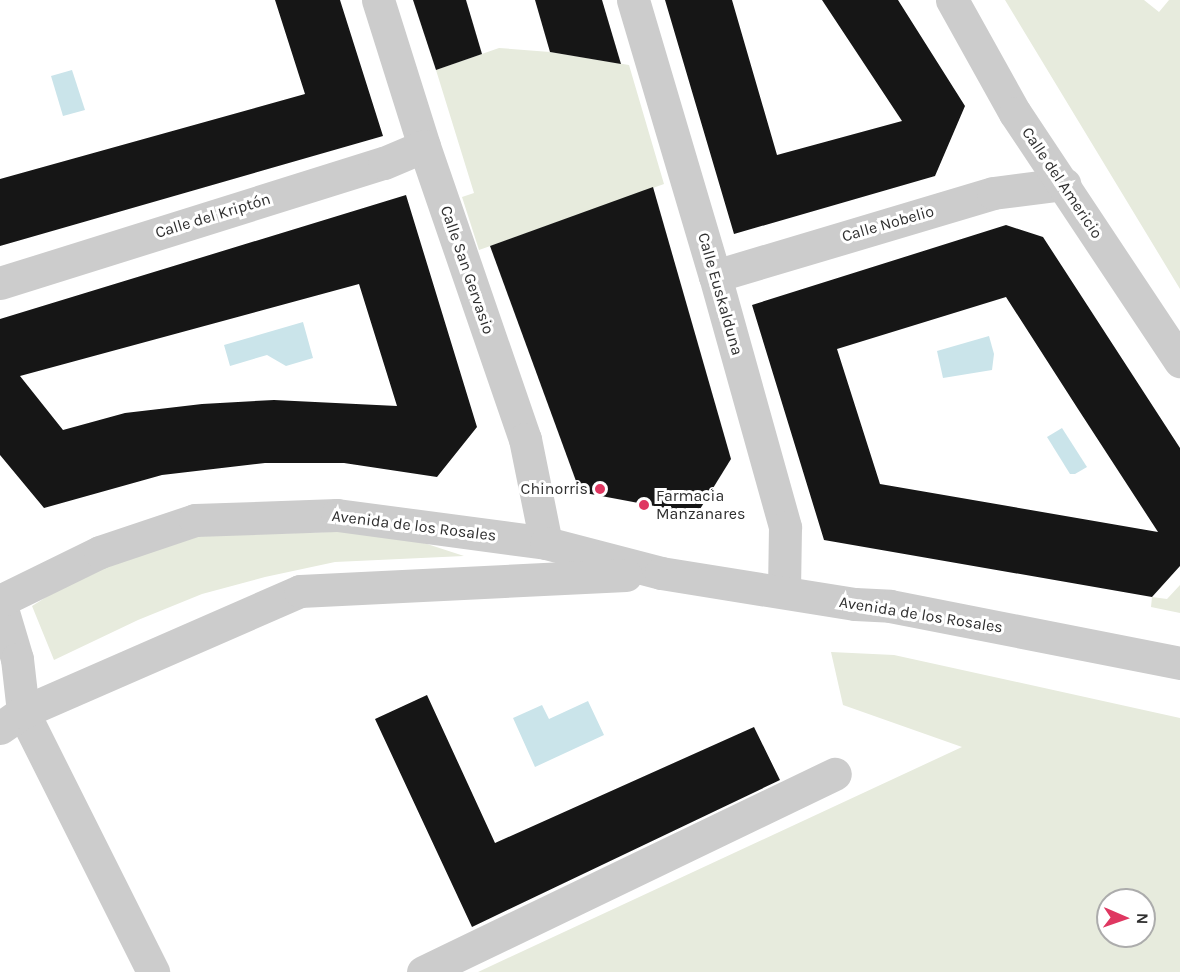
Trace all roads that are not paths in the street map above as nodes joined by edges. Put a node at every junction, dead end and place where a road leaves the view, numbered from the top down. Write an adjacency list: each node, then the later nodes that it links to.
1 (378, 0): 4 (street, Calle San Gervasio)
2 (633, 0): 6 (street, Calle Euskalduna)
3 (952, 0): 5 (street, Calle del Americio)
4 (424, 146): 7 (street, Calle del Kriptón); 9 (street, Calle San Gervasio)
5 (1064, 184): 6 (street, Calle Nobelio); 8 (street, Calle del Americio)
6 (715, 276): 11 (street, Calle Euskalduna)
7 (0, 283)
8 (1180, 362)
9 (546, 543): 10 (street, Avenida de los Rosales); 12 (street, Avenida de los Rosales)
10 (661, 573): 11 (street, Avenida de los Rosales); 14 (street, Avenida de los Rosales)
11 (784, 592): 13 (street, Avenida de los Rosales)
12 (0, 602): 14 (street)
13 (1180, 663)
14 (11, 720): 16 (street)
15 (835, 774): 17 (street)
16 (153, 972)
17 (423, 972)

